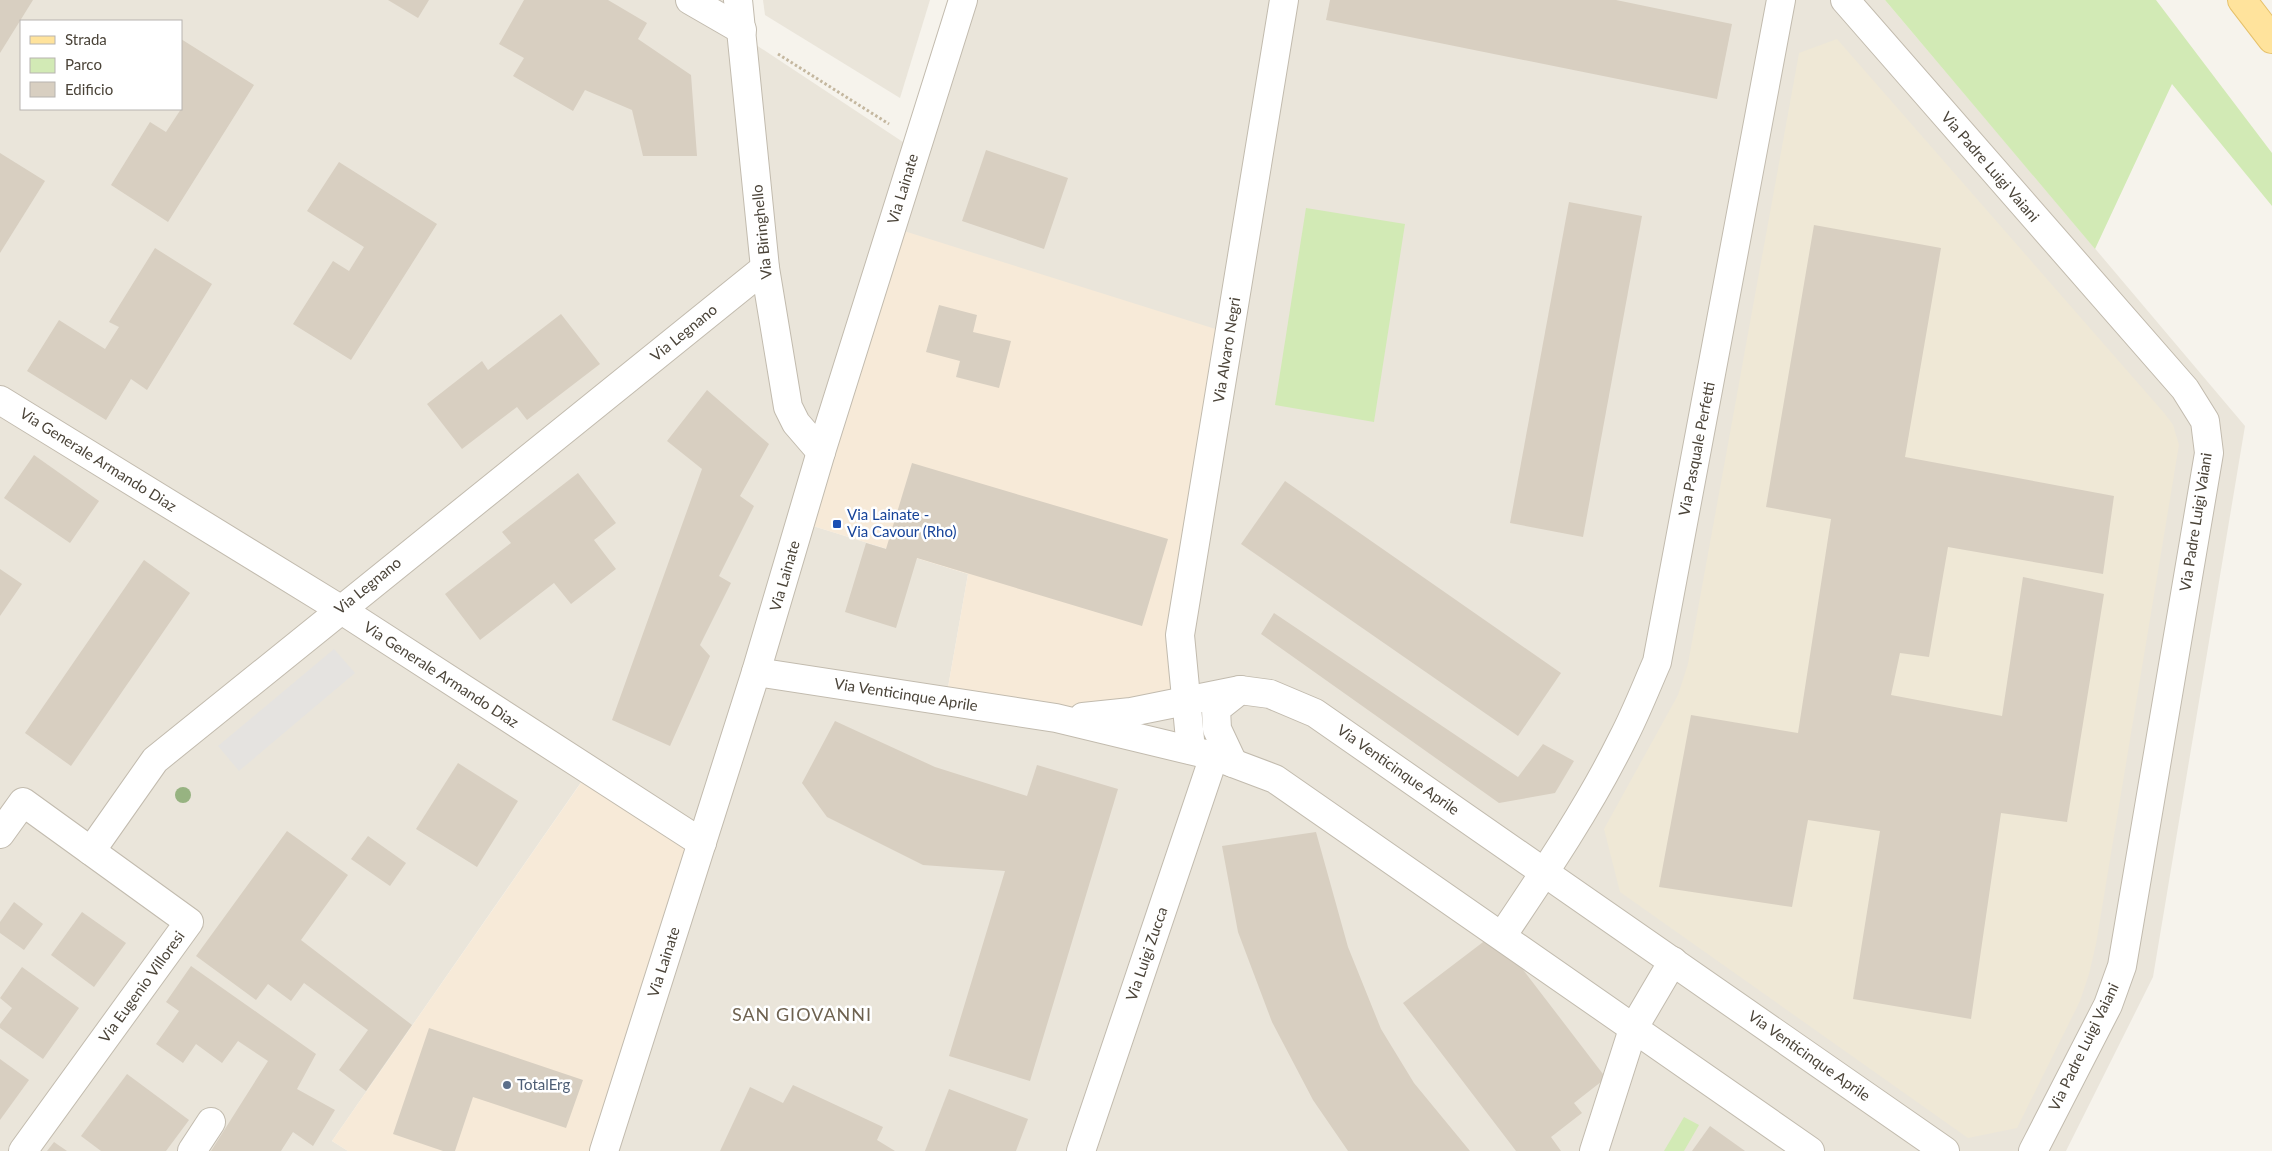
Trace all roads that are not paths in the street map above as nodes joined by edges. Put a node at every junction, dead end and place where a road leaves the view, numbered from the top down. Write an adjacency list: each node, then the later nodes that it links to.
1 (690, 0): 8 (street)
2 (738, 0): 8 (street, Via Biringhello)
3 (963, 0): 12 (street, Via Lainate)
4 (1284, 0): 16 (street, Via Alvaro Negri)
5 (1781, 0): 22 (street, Via Pasquale Perfetti)
6 (1845, 0): 34 (street, Via Padre Luigi Vaiani)
7 (2242, 0): 9 (main road)
8 (742, 30): 10 (street, Via Biringhello)
9 (2272, 40)
10 (765, 268): 12 (street, Via Biringhello); 13 (street, Via Legnano)
11 (0, 400): 13 (street, Via Generale Armando Diaz)
12 (821, 452): 14 (street, Via Lainate)
13 (340, 609): 20 (street, Via Generale Armando Diaz); 21 (street, Via Legnano)
14 (756, 672): 17 (street, Via Venticinque Aprile); 20 (street, Via Lainate)
15 (1240, 690): 16 (street, Via Venticinque Aprile); 18 (street); 22 (street, Via Venticinque Aprile)
16 (1188, 701): 17 (street, Via Venticinque Aprile); 18 (street)
17 (1056, 718): 18 (street, Via Venticinque Aprile)
18 (1212, 757): 23 (street, Via Venticinque Aprile); 30 (street, Via Luigi Zucca)
19 (0, 834): 21 (street)
20 (702, 842): 29 (street, Via Lainate)
21 (91, 851): 27 (street, Via Eugenio Villoresi)
22 (1545, 873): 23 (street); 24 (street, Via Venticinque Aprile)
23 (1502, 936): 25 (street, Via Venticinque Aprile)
24 (1673, 962): 25 (street); 33 (street, Via Venticinque Aprile)
25 (1633, 1029): 31 (street); 32 (street, Via Venticinque Aprile)
26 (210, 1122): 28 (street)
27 (23, 1151)
28 (192, 1151)
29 (604, 1151)
30 (1081, 1151)
31 (1594, 1151)
32 (1810, 1151)
33 (1945, 1151)
34 (2033, 1151)

